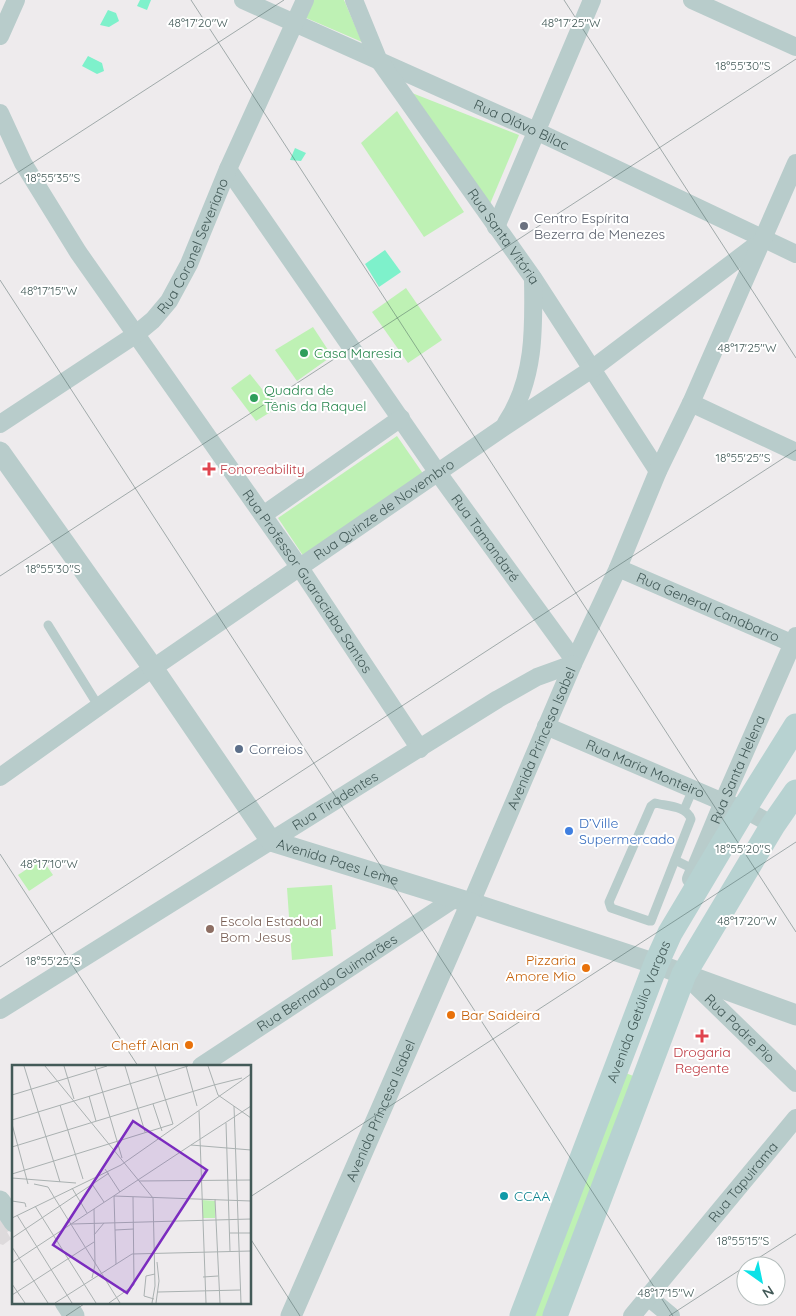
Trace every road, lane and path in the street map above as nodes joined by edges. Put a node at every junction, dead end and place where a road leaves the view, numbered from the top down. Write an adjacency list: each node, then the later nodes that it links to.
1 (16, 0): 8 (street)
2 (244, 0): 7 (street, Rua Olávo Bilac)
3 (305, 0): 7 (street, Rua Coronel Severiano)
4 (354, 0): 10 (street, Rua Santa Vitória)
5 (592, 0): 12 (street)
6 (692, 0): 9 (street)
7 (294, 22): 10 (street, Rua Olávo Bilac); 14 (street, Rua Coronel Severiano)
8 (0, 36)
9 (796, 47)
10 (378, 59): 12 (street, Rua Olávo Bilac); 15 (street, Rua Santa Vitória)
11 (0, 113): 19 (street, Rua Professor Guaraciaba Santos)
12 (536, 131): 15 (street); 16 (street, Rua Olávo Bilac)
13 (796, 163): 16 (street, Avenida Princesa Isabel)
14 (228, 169): 19 (street, Rua Coronel Severiano); 22 (street, Rua Tamandaré)
15 (496, 227): 18 (street, Rua Santa Vitória)
16 (764, 239): 17 (street, Rua Olávo Bilac); 20 (street, Rua Quinze de Novembro); 21 (street, Avenida Princesa Isabel)
17 (796, 254)
18 (533, 278): 20 (street, Rua Santa Vitória); 24 (street)
19 (135, 335): 23 (street, Rua Coronel Severiano); 29 (street, Rua Professor Guaraciaba Santos)
20 (592, 369): 24 (street, Rua Quinze de Novembro); 27 (street, Rua Santa Vitória)
21 (691, 403): 26 (street); 27 (street, Avenida Princesa Isabel)
22 (401, 418): 28 (street, Rua Tamandaré); 29 (street)
23 (0, 424)
24 (504, 427): 28 (street, Rua Quinze de Novembro)
25 (0, 452): 35 (street, Avenida Paes Leme)
26 (796, 452)
27 (658, 471): 31 (street, Avenida Princesa Isabel)
28 (438, 473): 30 (street, Rua Quinze de Novembro); 34 (street, Rua Tamandaré)
29 (263, 516): 30 (street, Rua Professor Guaraciaba Santos)
30 (300, 568): 35 (street, Rua Quinze de Novembro); 39 (street, Rua Professor Guaraciaba Santos)
31 (618, 568): 33 (street, Rua General Canabarro); 34 (street, Avenida Princesa Isabel)
32 (48, 625): 36 (lane)
33 (795, 642): 43 (street, Rua Santa Helena)
34 (574, 662): 37 (street, Avenida Princesa Isabel); 39 (street, Rua Tiradentes)
35 (153, 668): 36 (street, Rua Quinze de Novembro); 46 (street, Avenida Paes Leme)
36 (99, 707): 40 (street, Rua Quinze de Novembro)
37 (546, 726): 41 (street, Rua Maria Monteiro); 49 (street, Avenida Princesa Isabel)
38 (796, 726): 43 (main road, Avenida Getúlio Vargas)
39 (420, 749): 46 (street, Rua Tiradentes)
40 (0, 777)
41 (693, 789): 43 (street, Rua Maria Monteiro); 44 (lane)
42 (796, 792): 45 (main road, Avenida Getúlio Vargas)
43 (733, 805): 45 (street, Rua Maria Monteiro); 48 (street, Rua Santa Helena); 50 (main road, Avenida Getúlio Vargas)
44 (684, 810): 47 (lane); 47 (lane)
45 (773, 825): 52 (main road, Avenida Getúlio Vargas)
46 (271, 841): 49 (street, Avenida Paes Leme); 53 (street, Rua Tiradentes)
47 (674, 860): 48 (lane)
48 (695, 870): 50 (street, Rua Santa Helena)
49 (463, 901): 51 (street, Avenida Paes Leme); 55 (street, Rua Bernardo Guimarães); 65 (street, Avenida Princesa Isabel)
50 (670, 933): 51 (main road, Avenida Getúlio Vargas)
51 (656, 964): 52 (street, Avenida Paes Leme); 58 (main road, Avenida Getúlio Vargas)
52 (684, 974): 54 (street, Avenida Paes Leme); 56 (street, Rua Padre Pio); 59 (main road, Avenida Getúlio Vargas)
53 (0, 1010)
54 (796, 1015)
55 (203, 1065)
56 (796, 1083)
57 (796, 1118): 62 (street, Rua Tapuirama)
58 (572, 1188): 59 (main road); 60 (main road, Avenida Getúlio Vargas)
59 (598, 1200): 61 (main road, Avenida Getúlio Vargas)
60 (536, 1279): 61 (main road); 66 (main road, Avenida Getúlio Vargas)
61 (564, 1292): 67 (main road, Avenida Getúlio Vargas)
62 (647, 1296): 68 (street, Rua Tapuirama); 69 (street)
63 (66, 1304): 64 (street)
64 (74, 1316)
65 (290, 1316)
66 (522, 1316)
67 (554, 1316)
68 (632, 1316)
69 (671, 1316)

